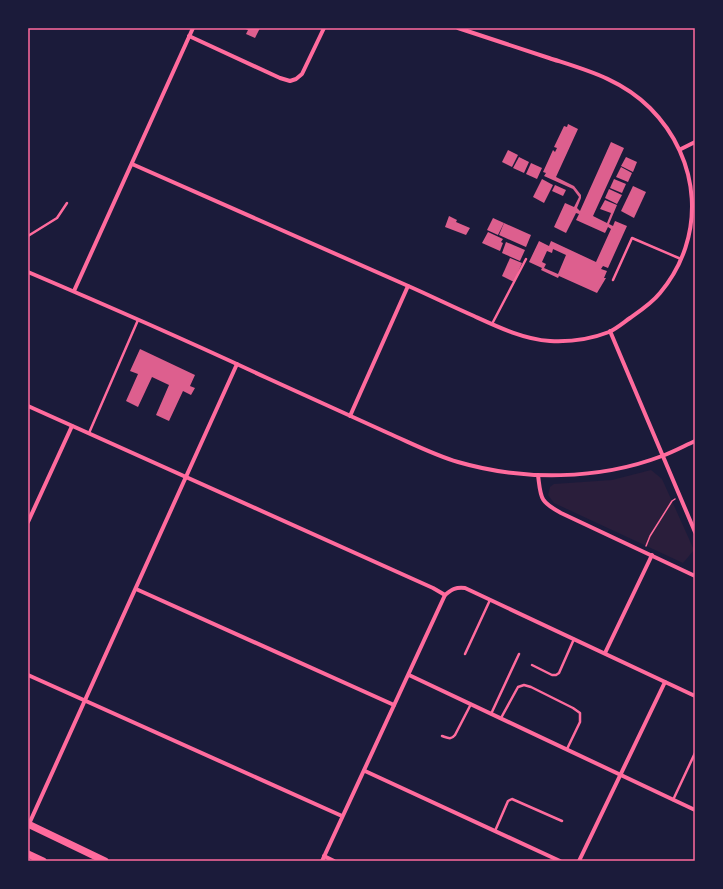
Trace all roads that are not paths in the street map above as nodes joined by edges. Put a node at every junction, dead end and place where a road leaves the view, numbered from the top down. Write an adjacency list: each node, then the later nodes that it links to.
1 (193, 28): 4 (street)
2 (324, 28): 4 (street)
3 (458, 28): 6 (street)
4 (189, 36): 7 (street)
5 (695, 142): 6 (street)
6 (680, 149): 11 (street)
7 (132, 164): 14 (street); 15 (street)
8 (66, 203): 9 (lane)
9 (28, 236)
10 (526, 259): 17 (lane)
11 (681, 259): 13 (lane); 18 (street)
12 (28, 272): 15 (street)
13 (613, 280)
14 (408, 286): 17 (street); 21 (street)
15 (74, 291): 16 (street)
16 (138, 320): 19 (street); 23 (lane)
17 (492, 325): 18 (street)
18 (610, 331): 25 (street)
19 (236, 364): 21 (street); 27 (street)
20 (28, 406): 22 (street)
21 (350, 416): 26 (street)
22 (72, 426): 23 (street); 28 (street)
23 (89, 434): 27 (street)
24 (695, 441): 25 (street)
25 (663, 456): 26 (street); 29 (street)
26 (538, 475): 30 (street)
27 (186, 477): 32 (street); 33 (street)
28 (28, 522)
29 (695, 532)
30 (652, 555): 31 (street); 36 (street)
31 (695, 576)
32 (136, 589): 44 (street); 45 (street)
33 (445, 595): 34 (street); 41 (street)
34 (490, 599): 35 (street); 37 (lane)
35 (574, 638): 36 (street); 39 (lane)
36 (605, 653): 42 (street)
37 (465, 654)
38 (519, 654): 47 (lane)
39 (532, 666)
40 (28, 675): 44 (street)
41 (409, 675): 45 (street); 46 (street)
42 (665, 682): 43 (street); 53 (street)
43 (695, 696)
44 (85, 701): 56 (street); 58 (street)
45 (394, 704): 52 (street)
46 (471, 704): 47 (street); 49 (lane)
47 (491, 714): 48 (street)
48 (500, 718): 50 (street); 50 (lane)
49 (442, 736)
50 (568, 749): 53 (street)
51 (695, 753): 54 (lane)
52 (365, 771): 56 (street); 59 (street)
53 (620, 774): 54 (street); 67 (street)
54 (673, 800): 55 (street)
55 (695, 810)
56 (342, 816): 61 (street)
57 (562, 821): 59 (lane)
58 (28, 824): 63 (main road)
59 (495, 831): 66 (street)
60 (28, 854): 62 (main road)
61 (324, 856): 64 (street); 65 (street)
62 (43, 861)
63 (105, 861)
64 (322, 861)
65 (334, 861)
66 (560, 861)
67 (579, 861)

